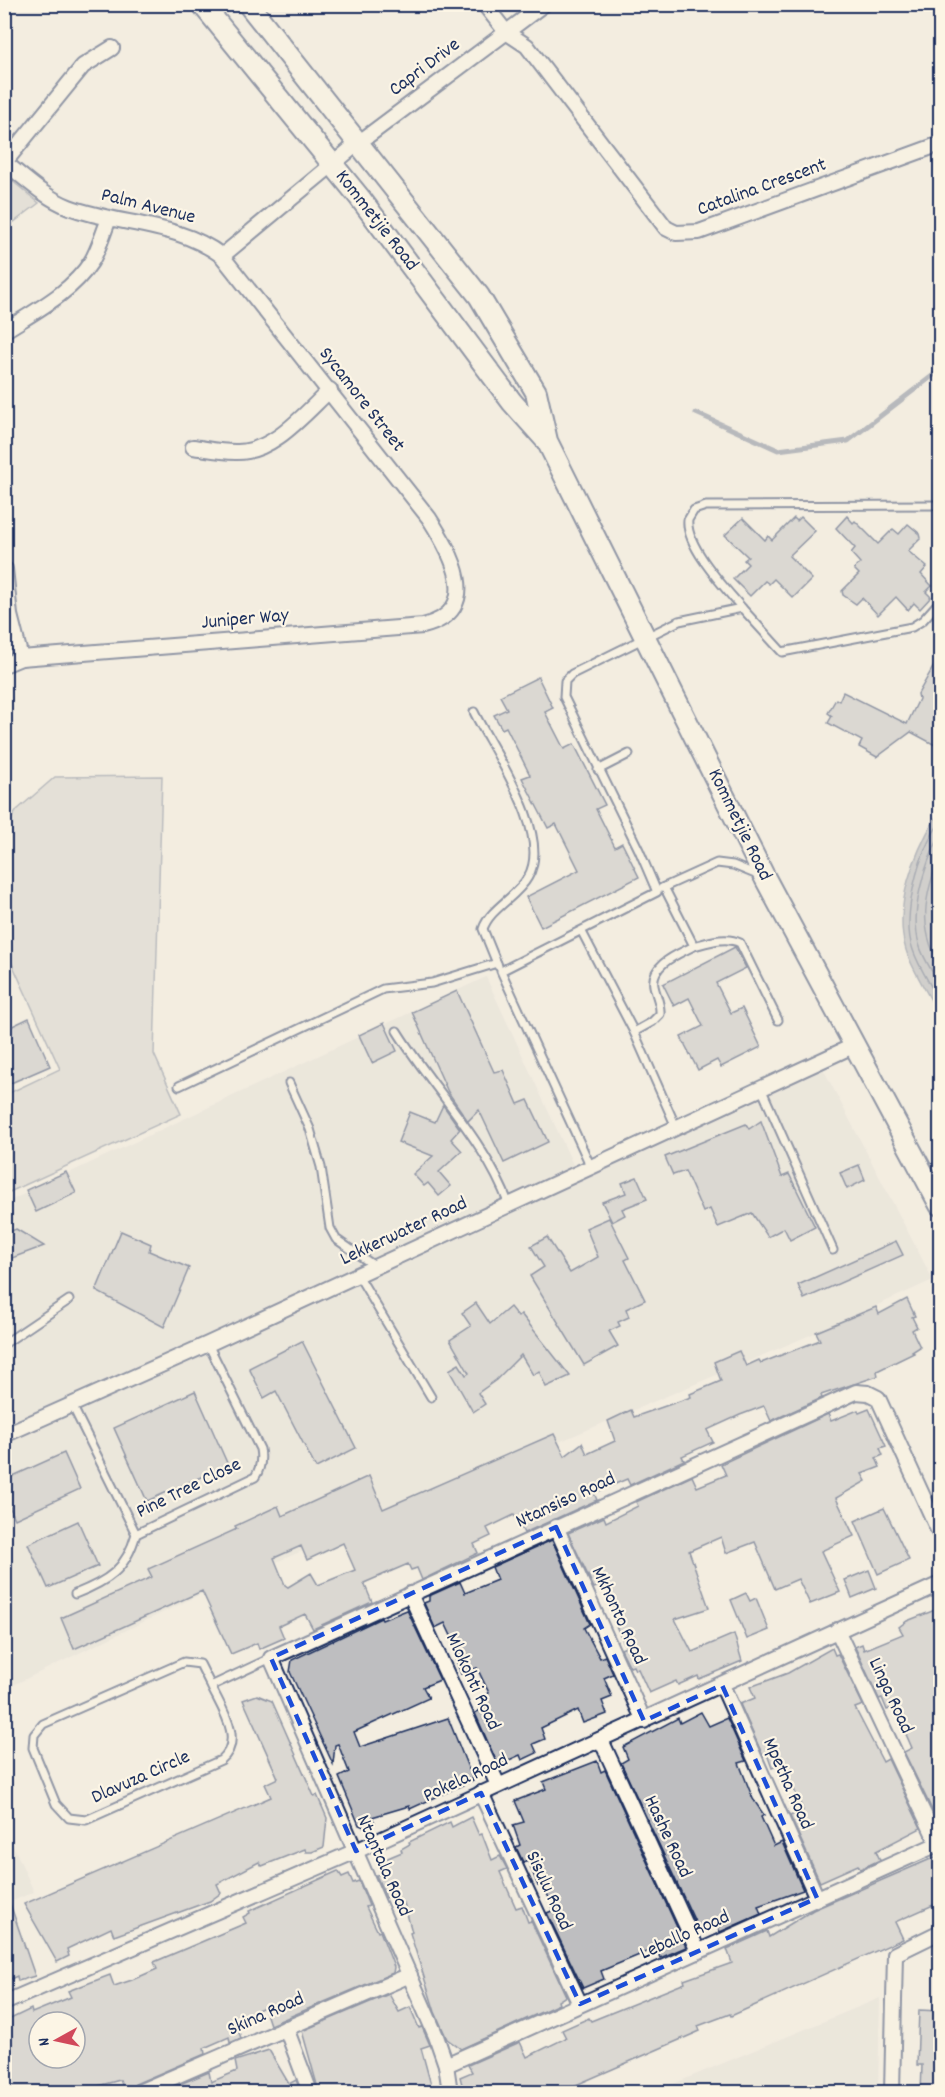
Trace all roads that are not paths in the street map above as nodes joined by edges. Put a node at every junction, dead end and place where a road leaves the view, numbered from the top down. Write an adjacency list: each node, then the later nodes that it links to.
1 (202, 4): 10 (main road, Kommetjie Road)
2 (248, 4): 7 (main road, Kommetjie Road)
3 (484, 4): 5 (street, Catalina Crescent)
4 (544, 4): 5 (street, Capri Drive)
5 (506, 32): 7 (street, Capri Drive); 8 (street, Catalina Crescent)
6 (112, 48): 9 (street)
7 (357, 144): 10 (street, Capri Drive); 15 (main road, Kommetjie Road)
8 (940, 144)
9 (5, 162): 11 (street, Palm Avenue)
10 (332, 166): 12 (street); 15 (main road, Kommetjie Road)
11 (109, 219): 12 (street, Palm Avenue); 13 (street)
12 (222, 256): 14 (street, Sycamore Street)
13 (4, 331)
14 (330, 390): 16 (street); 19 (street, Sycamore Street)
15 (547, 441): 22 (main road, Kommetjie Road)
16 (193, 447)
17 (940, 505): 21 (lane)
18 (5, 569): 23 (street)
19 (458, 575): 23 (street, Juniper Way)
20 (940, 601): 21 (lane)
21 (742, 608): 22 (lane)
22 (646, 637): 27 (lane); 28 (main road, Kommetjie Road)
23 (21, 658): 24 (street, Juniper Way)
24 (4, 665)
25 (474, 712): 32 (lane)
26 (629, 754): 27 (lane)
27 (598, 770): 29 (lane)
28 (765, 878): 29 (lane); 37 (main road, Kommetjie Road)
29 (660, 889): 30 (lane); 31 (lane)
30 (582, 932): 33 (lane); 36 (lane)
31 (694, 946): 34 (lane); 36 (lane)
32 (497, 963): 33 (lane); 39 (lane)
33 (501, 971): 42 (lane)
34 (778, 1020)
35 (397, 1031): 43 (lane)
36 (634, 1032): 41 (lane)
37 (855, 1045): 40 (street, Lekkerwater Road); 44 (main road, Kommetjie Road)
38 (289, 1083): 46 (lane)
39 (179, 1086)
40 (761, 1088): 41 (street, Lekkerwater Road); 45 (lane)
41 (676, 1127): 42 (street, Lekkerwater Road)
42 (591, 1167): 43 (street, Lekkerwater Road)
43 (509, 1205): 46 (street, Lekkerwater Road)
44 (940, 1205)
45 (833, 1250)
46 (376, 1267): 47 (street, Lekkerwater Road)
47 (358, 1275): 50 (street, Lekkerwater Road); 51 (lane)
48 (69, 1300): 49 (lane)
49 (4, 1344)
50 (208, 1344): 52 (street, Lekkerwater Road); 55 (lane, Pine Tree Close)
51 (431, 1397)
52 (71, 1403): 53 (street, Lekkerwater Road); 55 (lane, Pine Tree Close)
53 (4, 1435)
54 (556, 1527): 56 (street, Ntansiso Road); 59 (street, Ntansiso Road); 64 (street, Mkhonto Road)
55 (136, 1534): 58 (lane)
56 (940, 1534)
57 (940, 1584): 60 (street, Pokela Road)
58 (75, 1594)
59 (410, 1594): 61 (street, Ntansiso Road); 66 (street, Mlokohti Road)
60 (837, 1630): 62 (street, Pokela Road); 68 (street, Linga Road)
61 (272, 1658): 63 (lane); 69 (street, Ntantala Road)
62 (722, 1685): 64 (street, Pokela Road); 70 (street, Mpetha Road)
63 (211, 1686): 63 (lane, Dlavuza Circle)
64 (644, 1720): 65 (street, Pokela Road)
65 (602, 1740): 66 (street, Pokela Road); 72 (street, Hashe Road)
66 (498, 1785): 67 (street, Pokela Road)
67 (482, 1793): 69 (street, Pokela Road); 75 (street, Sisulu Road)
68 (939, 1843): 70 (street, Leballo Road)
69 (356, 1851): 73 (street, Ntantala Road); 74 (street, Pokela Road)
70 (817, 1898): 72 (street, Leballo Road)
71 (940, 1932): 81 (street)
72 (698, 1951): 75 (street, Leballo Road)
73 (410, 1975): 76 (street, Skina Road); 77 (street, Ntantala Road)
74 (4, 2002)
75 (580, 2004): 77 (street, Leballo Road)
76 (286, 2028): 78 (street, Skina Road); 79 (street)
77 (446, 2066): 80 (street, Ntantala Road)
78 (139, 2092)
79 (310, 2092)
80 (450, 2092)
81 (892, 2092)

